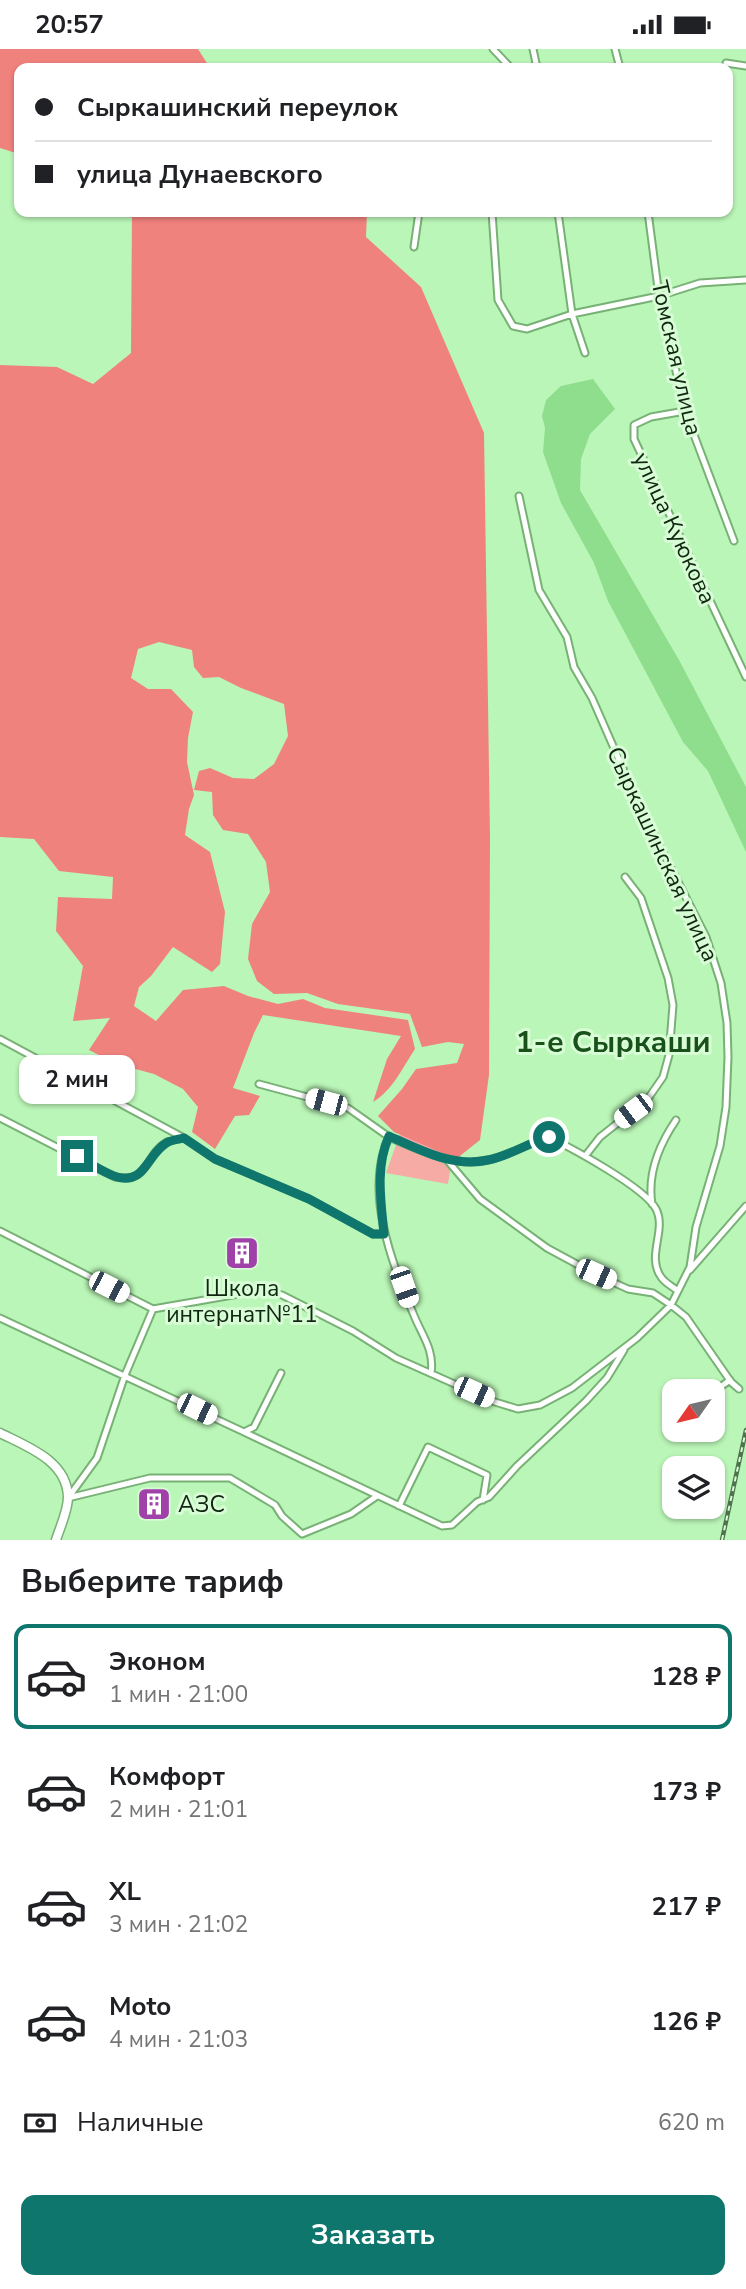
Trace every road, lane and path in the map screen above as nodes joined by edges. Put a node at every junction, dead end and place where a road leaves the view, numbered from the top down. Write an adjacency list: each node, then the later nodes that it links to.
1 (493, 49): 2 (street)
2 (506, 63)
3 (418, 217): 7 (street)
4 (492, 217): 10 (street)
5 (559, 217): 10 (street)
6 (649, 217): 9 (street, Томская улица)
7 (414, 247)
8 (746, 280): 9 (street)
9 (659, 296): 10 (street); 12 (street, Томская улица)
10 (572, 314): 11 (street)
11 (584, 353)
12 (684, 411): 14 (street, Томская улица); 15 (street, улица Куюкова)
13 (519, 496): 29 (street, Сыркашинская улица)
14 (734, 541)
15 (746, 677)
16 (625, 877): 23 (street)
17 (0, 1039): 22 (street)
18 (259, 1084): 21 (street)
19 (0, 1118): 22 (street)
20 (676, 1120): 25 (street)
21 (389, 1136): 24 (street); 28 (street)
22 (184, 1138): 28 (street)
23 (586, 1155): 24 (street); 25 (street)
24 (447, 1160): 31 (street)
25 (652, 1205): 30 (street)
26 (746, 1206): 29 (street)
27 (0, 1231): 32 (street)
28 (384, 1234): 36 (street)
29 (686, 1275): 30 (street, Сыркашинская улица)
30 (678, 1291): 31 (street, Сыркашинская улица)
31 (671, 1305): 34 (street); 38 (street)
32 (153, 1309): 36 (street); 37 (street)
33 (0, 1318): 37 (street)
34 (627, 1346): 36 (street); 45 (street)
35 (281, 1373): 41 (street)
36 (431, 1373)
37 (125, 1375): 41 (street); 44 (street)
38 (730, 1380): 39 (street); 40 (street)
39 (725, 1384)
40 (739, 1389)
41 (244, 1432): 43 (street)
42 (0, 1433): 44 (main road)
43 (377, 1496): 44 (street); 46 (street)
44 (68, 1498): 47 (main road)
45 (483, 1500): 46 (street); 46 (street)
46 (399, 1506)
47 (56, 1540)

